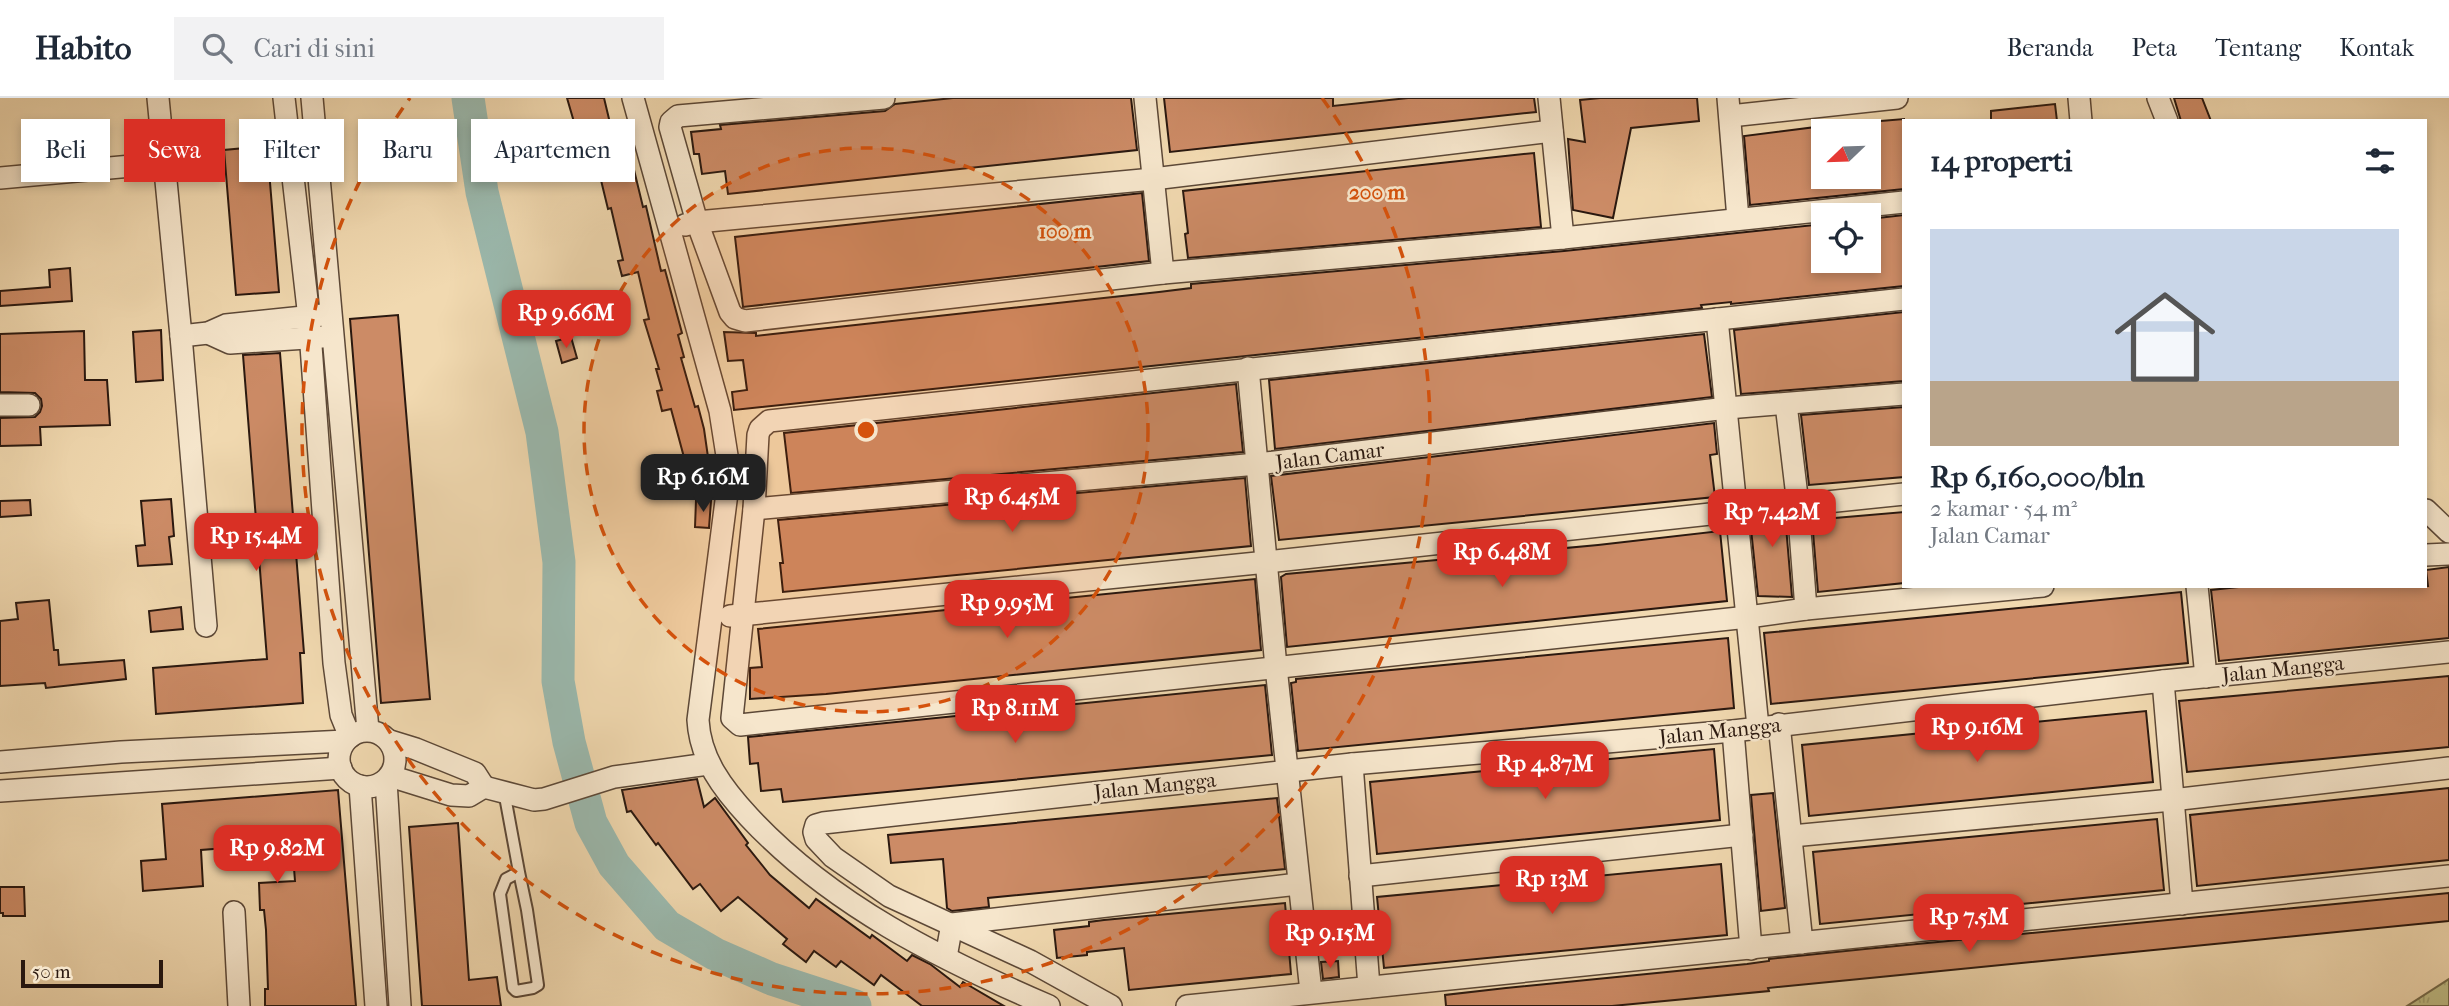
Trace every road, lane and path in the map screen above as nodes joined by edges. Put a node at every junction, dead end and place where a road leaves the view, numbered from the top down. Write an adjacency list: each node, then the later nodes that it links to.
1 (158, 98): 12 (street)
2 (284, 98): 13 (street)
3 (312, 98): 14 (street)
4 (633, 98): 27 (street)
5 (884, 98): 26 (street)
6 (1145, 98): 20 (street)
7 (1549, 98): 17 (street)
8 (1897, 98): 11 (street)
9 (2079, 98): 15 (street)
10 (2158, 98): 16 (street)
11 (1729, 107): 25 (street)
12 (160, 119)
13 (286, 119)
14 (314, 119)
15 (2081, 119)
16 (2166, 119)
17 (1552, 131): 20 (street); 28 (street)
18 (124, 167): 19 (street)
19 (0, 178)
20 (1153, 179): 26 (street); 29 (street)
21 (166, 182): 35 (street)
22 (294, 182): 32 (street)
23 (319, 182): 31 (street)
24 (1902, 202): 25 (street)
25 (1738, 219): 28 (street)
26 (697, 222): 27 (street); 29 (street)
27 (669, 228): 59 (street)
28 (1563, 238): 29 (street)
29 (1163, 273)
30 (1902, 299): 33 (street)
31 (332, 314): 32 (street); 36 (street)
32 (309, 317): 34 (street); 37 (street)
33 (1717, 319): 38 (street); 43 (street)
34 (208, 333): 35 (street); 37 (street)
35 (181, 336): 60 (street)
36 (333, 336): 37 (street); 67 (street)
37 (310, 339): 67 (street)
38 (1248, 368): 44 (street); 47 (street)
39 (1902, 394): 40 (street, Jalan Camar)
40 (1786, 404): 43 (street, Jalan Camar); 46 (street)
41 (0, 405): 42 (street)
42 (29, 405)
43 (1727, 408): 44 (street, Jalan Camar); 48 (street)
44 (1257, 464): 47 (street, Jalan Camar); 53 (street)
45 (1902, 494): 46 (street)
46 (1798, 505): 56 (street)
47 (754, 509): 57 (street)
48 (1738, 511): 53 (street); 58 (street)
49 (2427, 511): 50 (street)
50 (2449, 532)
51 (2449, 554): 52 (street)
52 (2427, 555)
53 (1267, 562): 57 (street); 62 (street)
54 (2022, 588): 56 (street)
55 (2197, 588): 63 (street)
56 (1806, 609): 58 (street)
57 (742, 615): 59 (street); 62 (street)
58 (1748, 617): 62 (street); 65 (street)
59 (710, 618): 71 (street)
60 (206, 626)
61 (2449, 652): 63 (street, Jalan Mangga)
62 (1276, 667): 75 (street)
63 (2206, 677): 64 (street, Jalan Mangga)
64 (2163, 681): 65 (street, Jalan Mangga); 81 (street)
65 (1768, 726): 66 (street, Jalan Mangga); 83 (street)
66 (1733, 731): 72 (street, Jalan Mangga); 82 (street)
67 (354, 736): 68 (street); 69 (street); 73 (street)
68 (390, 741): 76 (street); 79 (street)
69 (121, 752): 70 (street); 77 (street)
70 (0, 762)
71 (708, 764): 79 (street); 93 (street)
72 (1352, 764): 75 (street, Jalan Mangga); 85 (street)
73 (341, 768): 77 (street); 78 (street)
74 (2449, 768): 81 (street)
75 (1289, 772): 87 (street); 90 (street, Jalan Mangga)
76 (388, 778): 78 (street); 79 (street); 98 (street)
77 (125, 782): 80 (street)
78 (360, 786): 97 (street)
79 (494, 789): 84 (lane)
80 (0, 791)
81 (2172, 800): 83 (street); 88 (street)
82 (1742, 835): 85 (street); 92 (street)
83 (1792, 836): 91 (street)
84 (519, 872): 84 (lane)
85 (1360, 876): 94 (street)
86 (2449, 876): 88 (street)
87 (1298, 884): 90 (street); 95 (street)
88 (2182, 904): 91 (street)
89 (234, 912): 96 (street)
90 (952, 924): 93 (street); 100 (street)
91 (1802, 943): 92 (street)
92 (1751, 949): 94 (street)
93 (946, 957): 99 (street)
94 (1369, 987): 95 (street)
95 (1311, 992): 101 (street)
96 (239, 1006)
97 (376, 1006)
98 (400, 1006)
99 (1049, 1006)
100 (1111, 1006)
101 (1187, 1006)

